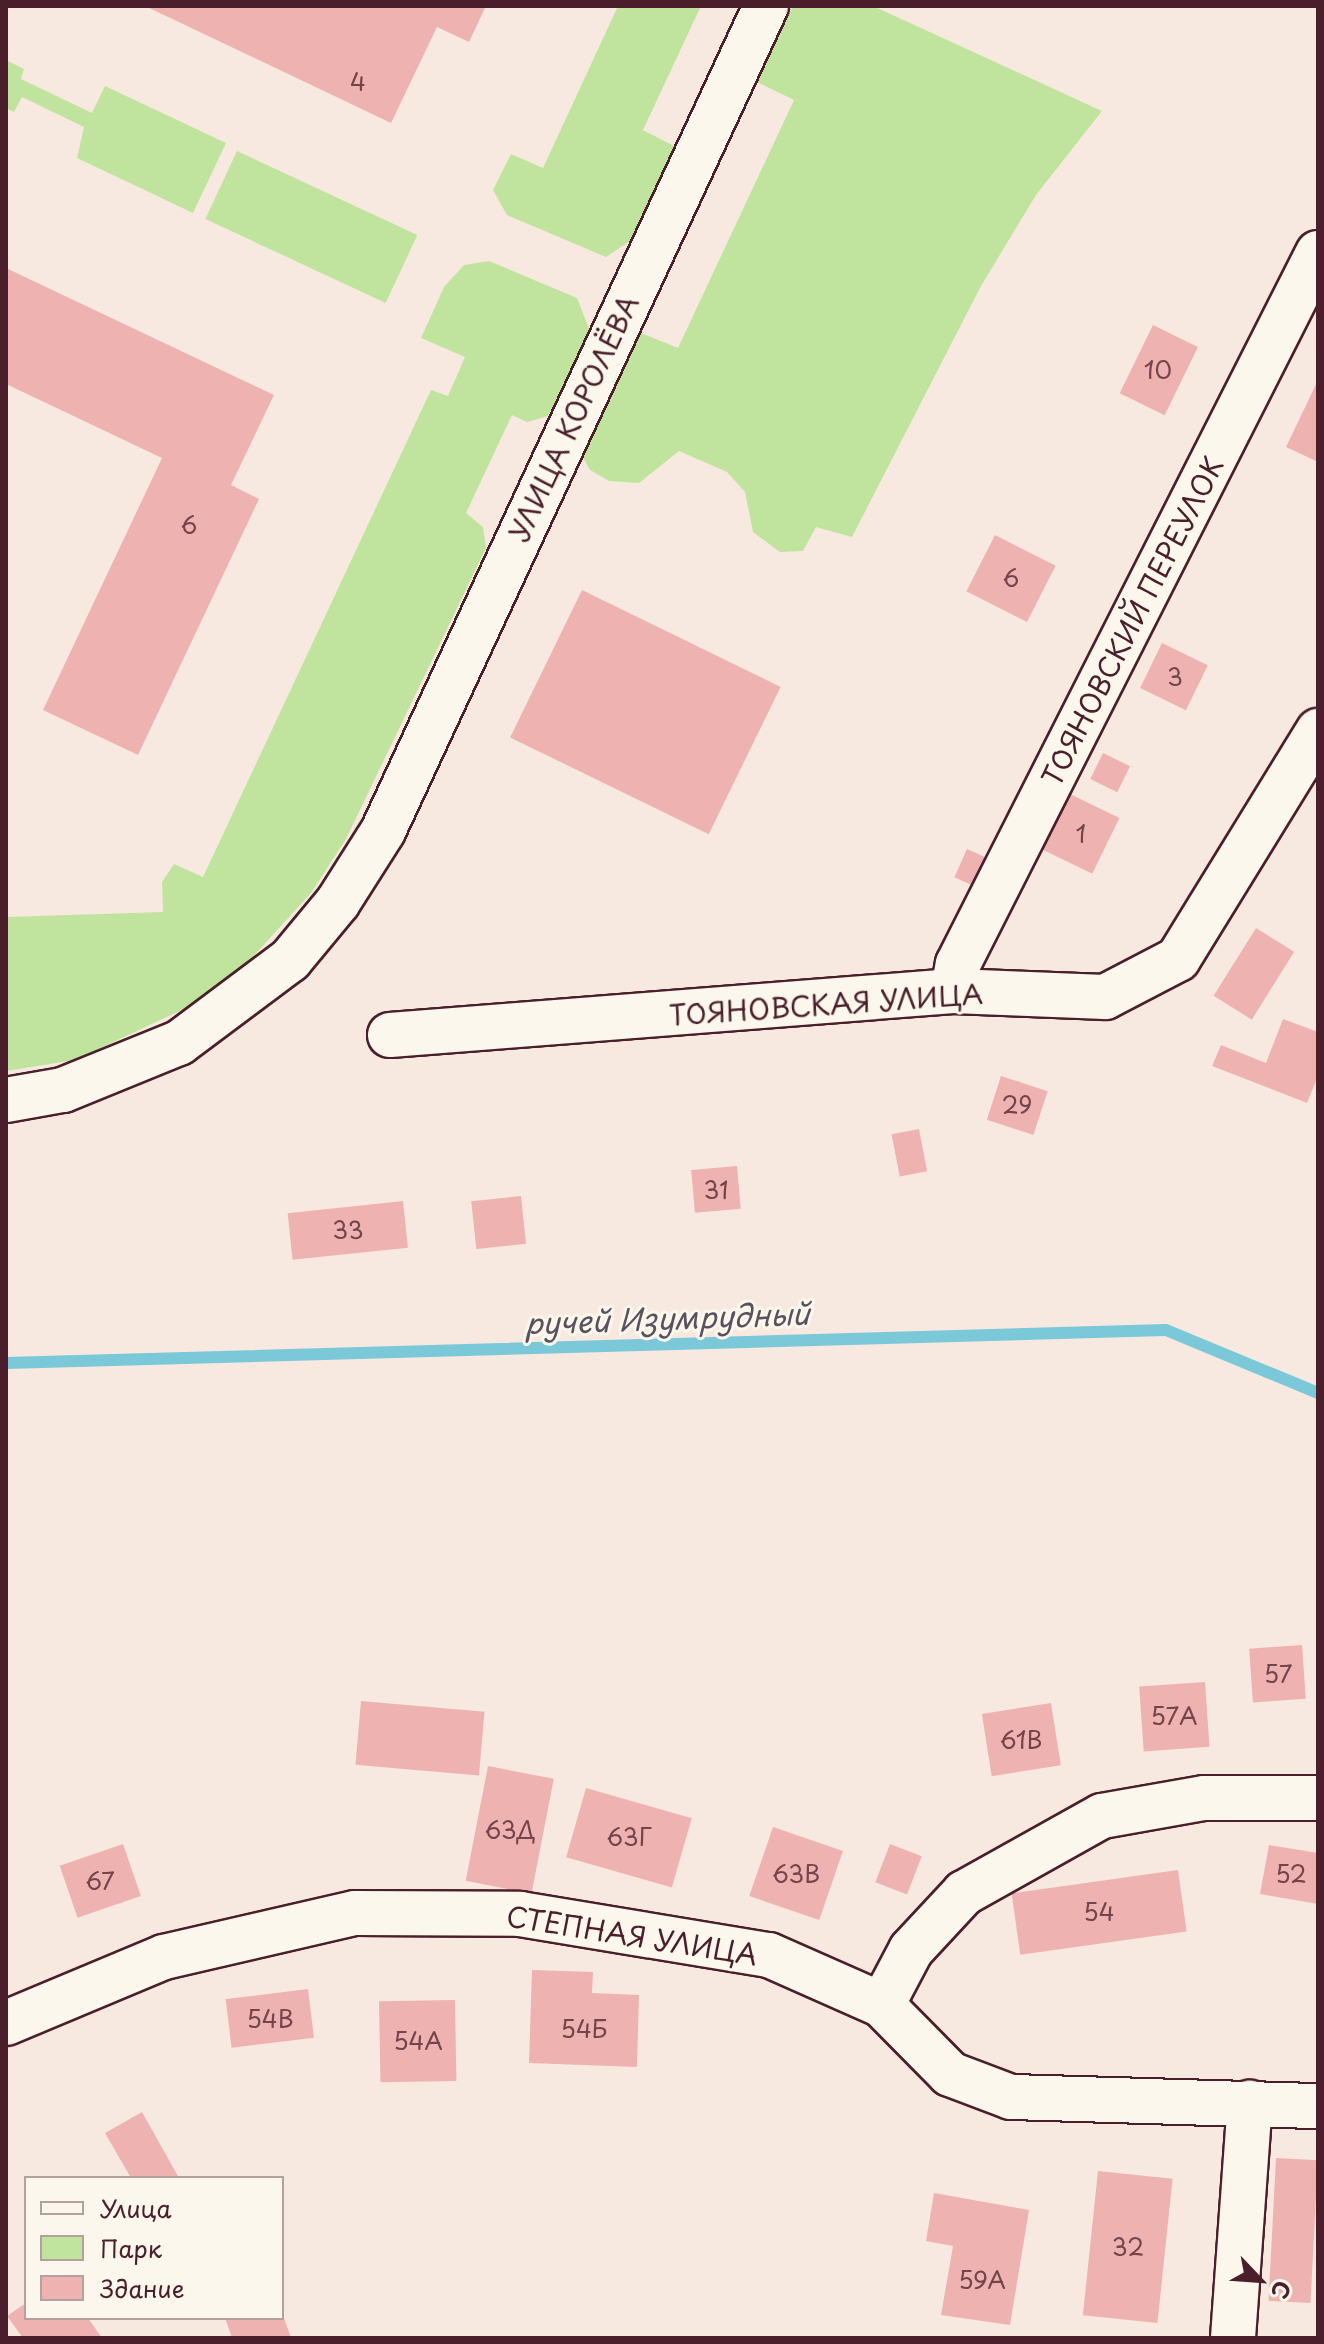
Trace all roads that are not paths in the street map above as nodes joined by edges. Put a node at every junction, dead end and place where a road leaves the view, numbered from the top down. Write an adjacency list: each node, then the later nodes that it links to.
1 (766, 6): 6 (street, УЛИЦА КОРОЛЁВА)
2 (1318, 253): 4 (street, ТОЯНОВСКИЙ ПЕРЕУЛОК)
3 (1318, 731): 4 (street, ТОЯНОВСКАЯ УЛИЦА)
4 (953, 991): 5 (street, ТОЯНОВСКАЯ УЛИЦА)
5 (390, 1035)
6 (6, 1100)
7 (1318, 1798): 8 (street)
8 (882, 2005): 9 (street, СТЕПНАЯ УЛИЦА); 10 (street, СТЕПНАЯ УЛИЦА)
9 (6, 2023)
10 (1250, 2103): 11 (street, СТЕПНАЯ УЛИЦА); 12 (street)
11 (1318, 2106)
12 (1233, 2338)

